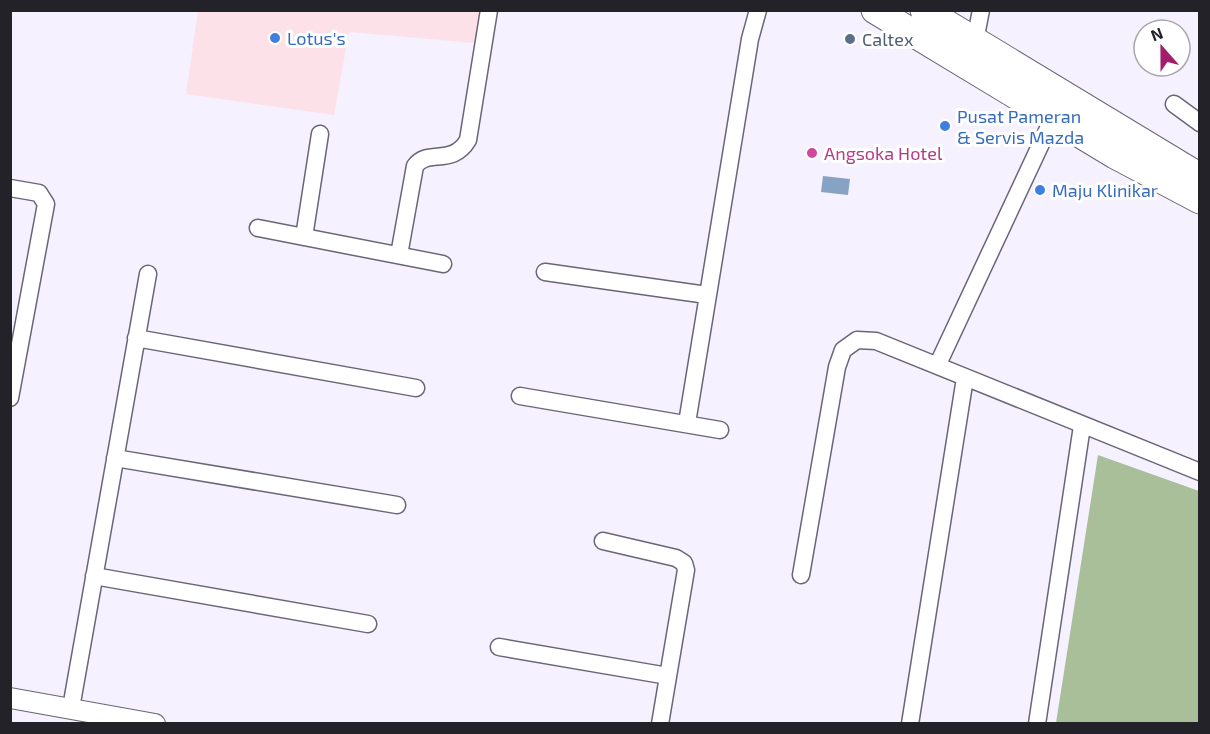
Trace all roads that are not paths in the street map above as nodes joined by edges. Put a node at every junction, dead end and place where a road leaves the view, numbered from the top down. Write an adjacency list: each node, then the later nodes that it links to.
1 (489, 10): 18 (street)
2 (758, 10): 22 (street)
3 (875, 10): 9 (highway)
4 (924, 10): 6 (highway)
5 (981, 10): 6 (street)
6 (975, 41): 7 (highway)
7 (1077, 102): 12 (highway); 13 (highway)
8 (1174, 104): 10 (street)
9 (1053, 118): 12 (highway); 25 (street)
10 (1200, 123)
11 (321, 135): 17 (street)
12 (1114, 155): 15 (highway)
13 (1200, 177)
14 (10, 188): 23 (street)
15 (1200, 200)
16 (258, 228): 17 (street)
17 (304, 237): 18 (street)
18 (399, 255): 19 (street)
19 (443, 264)
20 (545, 272): 22 (street)
21 (148, 274): 24 (street)
22 (707, 295): 30 (street)
23 (16, 331): 29 (street)
24 (136, 338): 27 (street); 33 (street)
25 (938, 364): 26 (street); 37 (street)
26 (965, 378): 31 (street); 46 (street)
27 (416, 388)
28 (520, 396): 30 (street)
29 (10, 398)
30 (687, 423): 32 (street)
31 (1082, 426): 34 (street); 47 (street)
32 (720, 430)
33 (115, 458): 35 (street); 38 (street)
34 (1200, 472)
35 (397, 505)
36 (603, 541): 41 (street)
37 (801, 575)
38 (94, 576): 39 (street); 43 (street)
39 (368, 624)
40 (499, 647): 41 (street)
41 (668, 676): 45 (street)
42 (10, 698): 43 (street)
43 (71, 708): 44 (street)
44 (155, 723)
45 (660, 723)
46 (910, 723)
47 (1037, 723)

